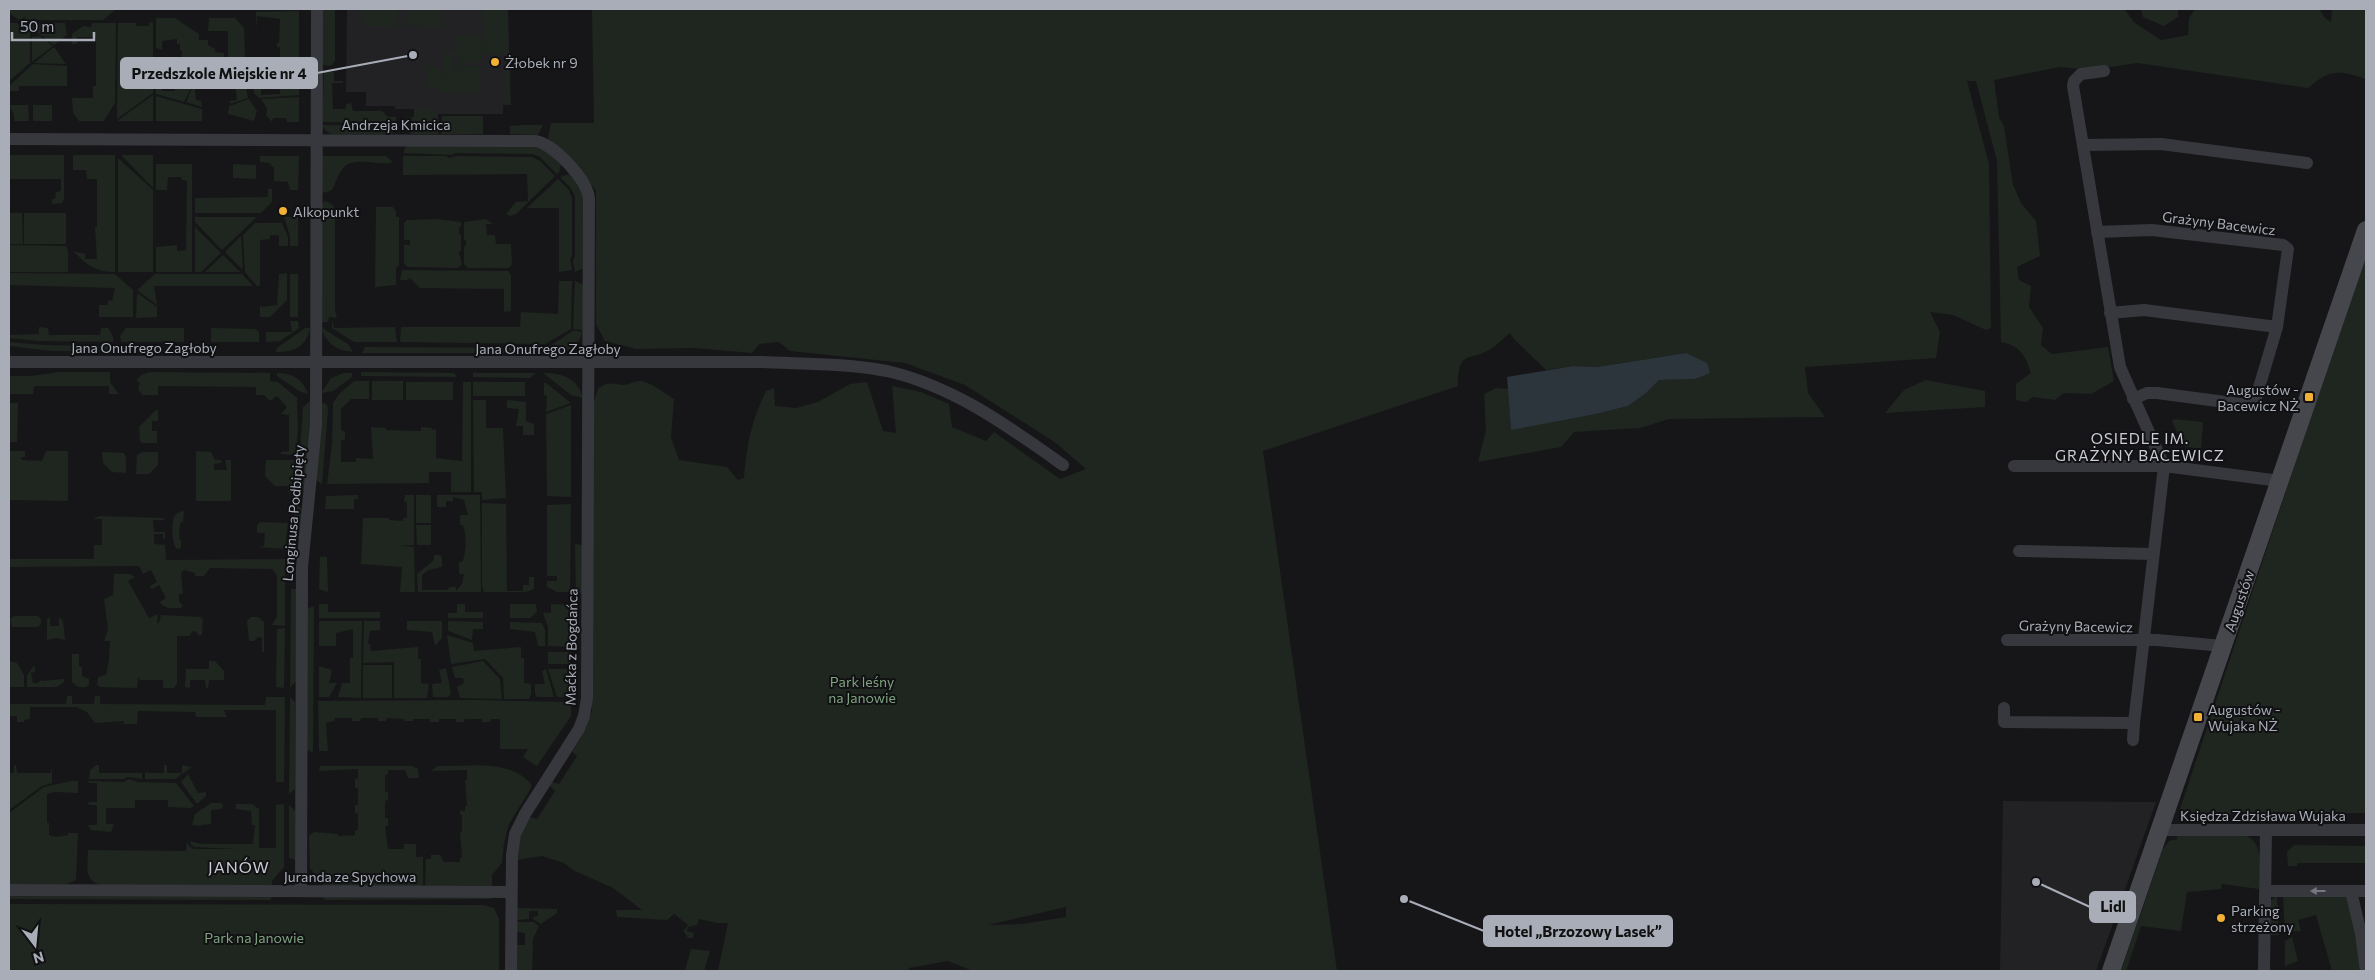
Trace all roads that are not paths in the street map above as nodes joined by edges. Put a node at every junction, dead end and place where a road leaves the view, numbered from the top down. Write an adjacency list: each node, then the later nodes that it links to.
1 (317, 9): 4 (street, Longinusa Podbipięty)
2 (2104, 70): 5 (street)
3 (9, 139): 4 (street, Andrzeja Kmicica)
4 (316, 139): 11 (street, Longinusa Podbipięty); 13 (street, Andrzeja Kmicica)
5 (2084, 145): 6 (street); 8 (street)
6 (2307, 163)
7 (2366, 230): 18 (street, Augustów)
8 (2097, 232): 9 (street); 10 (street, Grażyny Bacewicz)
9 (2110, 313): 10 (street); 14 (street)
10 (2277, 327): 14 (street, Grażyny Bacewicz)
11 (314, 361): 12 (street, Jana Onufrego Zagłoby); 13 (street, Jana Onufrego Zagłoby); 31 (street, Longinusa Podbipięty)
12 (9, 362)
13 (588, 363): 15 (street, Jana Onufrego Zagłoby); 34 (street, Maćka z Bogdańca)
14 (2133, 399): 17 (street)
15 (1063, 464)
16 (2014, 466): 17 (street)
17 (2164, 466): 18 (street); 20 (street, Grażyny Bacewicz)
18 (2280, 481): 23 (street, Augustów)
19 (2019, 551): 20 (street)
20 (2152, 554): 22 (street, Grażyny Bacewicz)
21 (2007, 640): 22 (street, Grażyny Bacewicz)
22 (2144, 642): 23 (street, Grażyny Bacewicz); 25 (street, Grażyny Bacewicz)
23 (2223, 646): 27 (street, Augustów)
24 (2004, 708): 25 (street)
25 (2134, 723): 26 (street, Grażyny Bacewicz)
26 (2133, 740)
27 (2160, 830): 28 (street, Księdza Zdzisława Wujaka); 37 (street, Augustów)
28 (2266, 830): 29 (street, Księdza Zdzisława Wujaka); 35 (street)
29 (2366, 830)
30 (9, 890): 31 (street, Juranda ze Spychowa)
31 (301, 891): 34 (street, Juranda ze Spychowa)
32 (2352, 891): 33 (street); 35 (street, one-way to 35); 39 (street)
33 (2366, 891)
34 (511, 892): 36 (street, Maćka z Bogdańca)
35 (2265, 892): 38 (street)
36 (512, 971)
37 (2111, 971)
38 (2264, 971)
39 (2366, 971)

